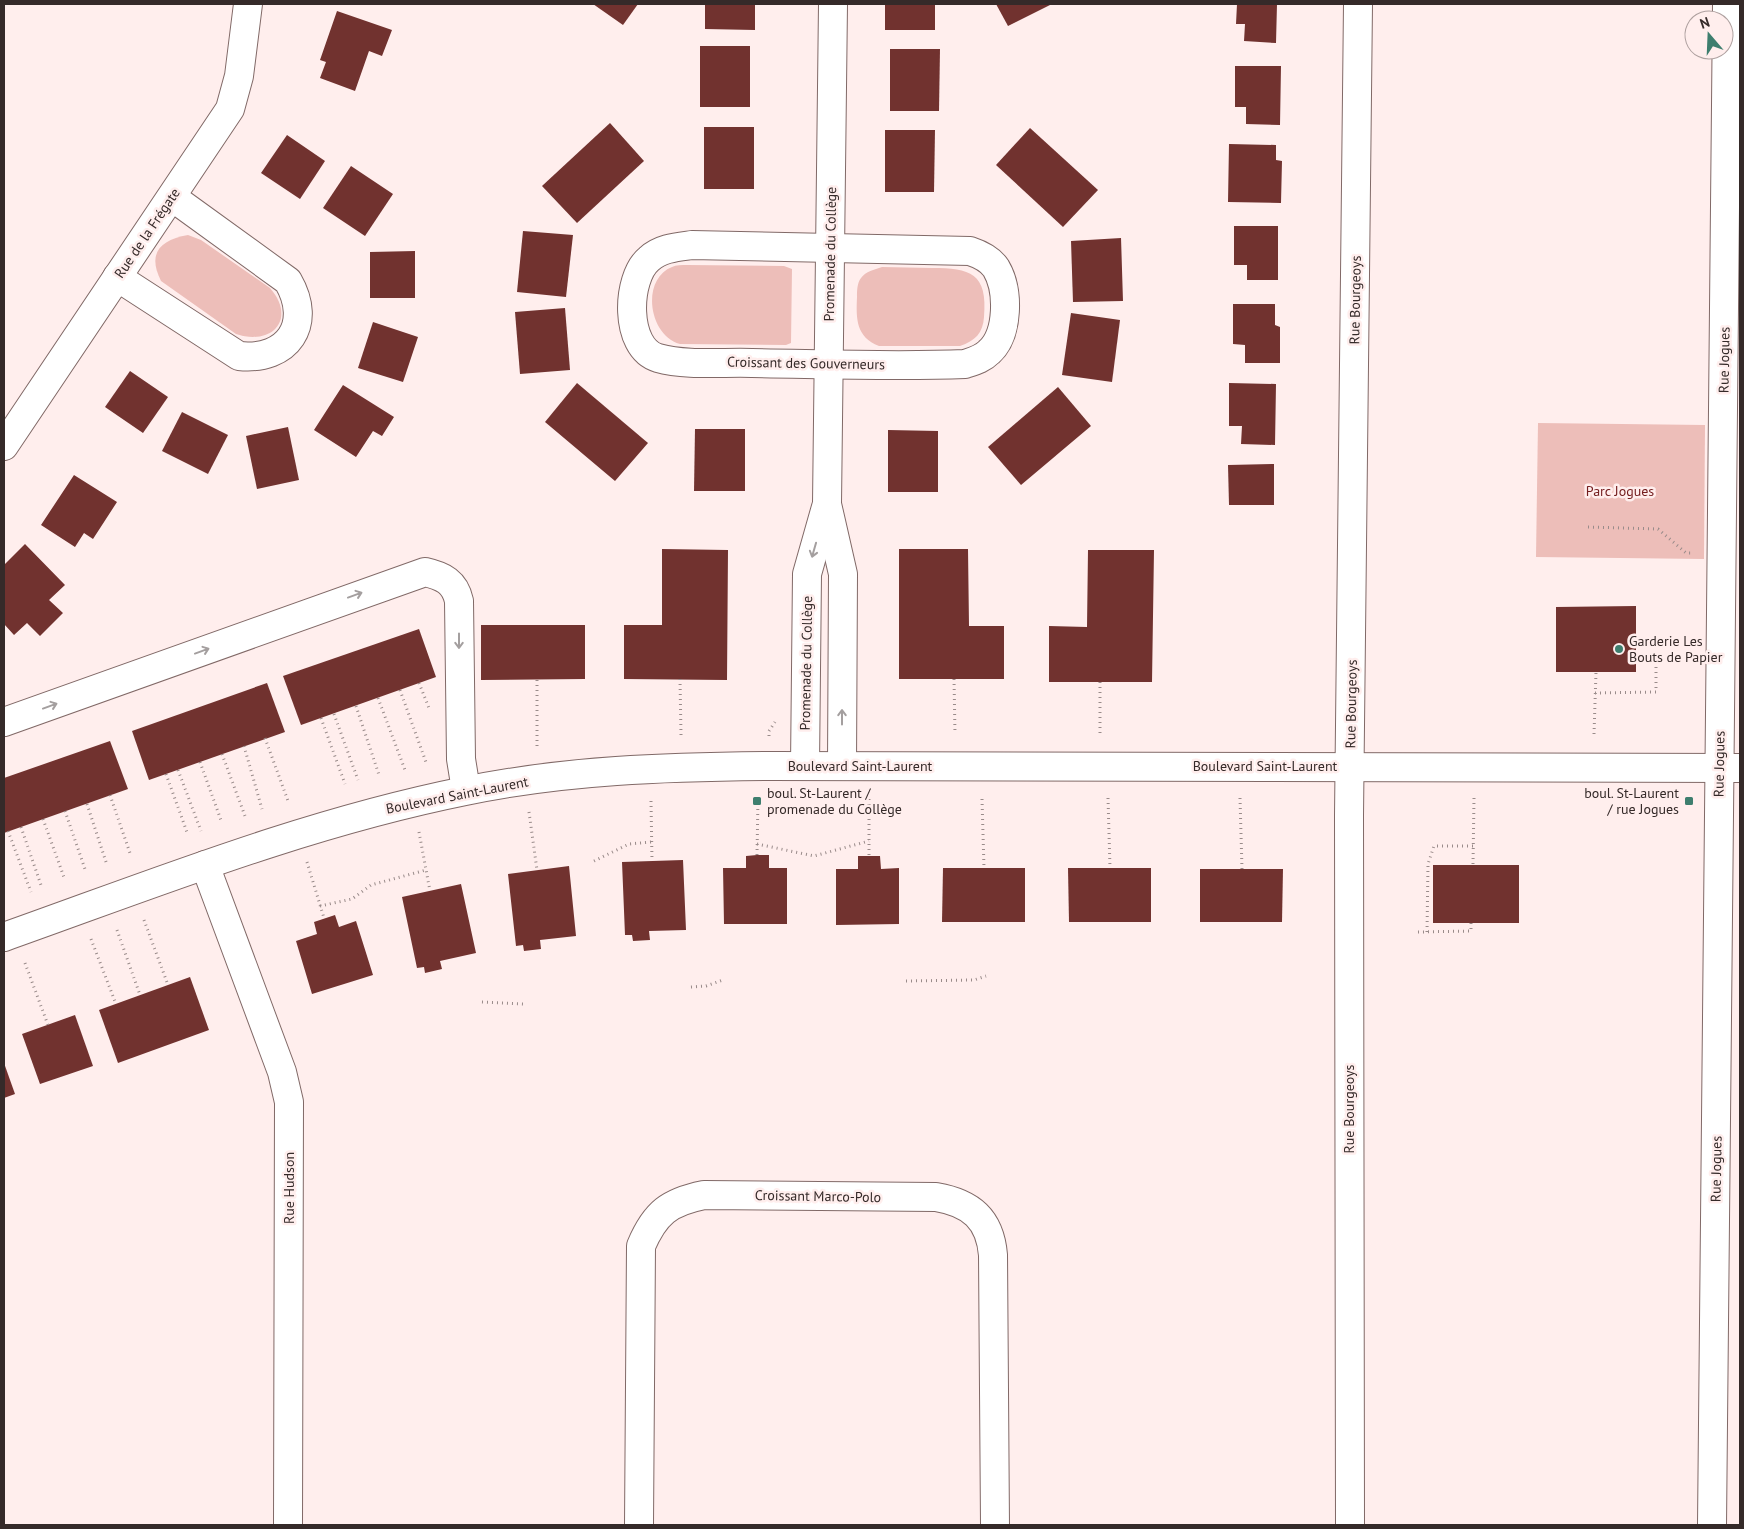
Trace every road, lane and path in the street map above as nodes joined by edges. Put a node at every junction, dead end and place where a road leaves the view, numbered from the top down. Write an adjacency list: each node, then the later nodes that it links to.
1 (248, 4): 5 (street, Rue de la Frégate)
2 (833, 4): 6 (street, Promenade du Collège)
3 (1358, 4): 38 (street, Rue Bourgeoys)
4 (1727, 4): 39 (street, Rue Jogues)
5 (172, 197): 7 (street, Rue de la Frégate); 7 (street)
6 (831, 249): 8 (street, Promenade du Collège); 8 (street, Croissant des Gouverneurs); 8 (street, Croissant des Gouverneurs)
7 (117, 277): 9 (street, Rue de la Frégate)
8 (829, 364): 10 (street, Promenade du Collège)
9 (4, 446)
10 (827, 504): 36 (street, Promenade du Collège, one-way to 36); 37 (street, Promenade du Collège, one-way to 10)
11 (1588, 527): 12 (path)
12 (1693, 553)
13 (1656, 660): 20 (path)
14 (1596, 672): 20 (path)
15 (954, 679): 26 (path)
16 (537, 680): 32 (path)
17 (680, 680): 29 (path)
18 (1100, 682): 27 (path)
19 (400, 690): 35 (path)
20 (1595, 693): 28 (path)
21 (378, 698): 41 (path)
22 (356, 706): 43 (path)
23 (334, 714): 44 (path)
24 (321, 718): 45 (path)
25 (4, 722): 46 (street, one-way to 46)
26 (955, 734)
27 (1100, 734)
28 (1594, 734)
29 (681, 735)
30 (265, 738): 54 (path)
31 (244, 746): 57 (path)
32 (537, 746)
33 (222, 754): 60 (path)
34 (200, 762): 62 (path)
35 (427, 765)
36 (804, 766): 37 (street, Boulevard Saint-Laurent); 46 (street, Boulevard Saint-Laurent)
37 (842, 766): 38 (street, Boulevard Saint-Laurent)
38 (1350, 766): 39 (street, Boulevard Saint-Laurent); 114 (street, Rue Bourgeoys)
39 (1730, 768): 115 (street, Rue Jogues)
40 (178, 770): 65 (path)
41 (406, 770)
42 (166, 774): 67 (path)
43 (379, 775)
44 (358, 780)
45 (345, 784)
46 (466, 790): 80 (street, Boulevard Saint-Laurent)
47 (110, 795): 72 (path)
48 (758, 798): 70 (path)
49 (982, 798): 81 (path)
50 (1108, 798): 82 (path)
51 (1240, 798): 83 (path)
52 (1474, 798): 71 (path)
53 (869, 799): 68 (path)
54 (288, 801)
55 (651, 801): 69 (path)
56 (87, 804): 79 (path)
57 (262, 809)
58 (65, 811): 86 (path)
59 (529, 812): 85 (path)
60 (244, 816)
61 (43, 819): 87 (path)
62 (222, 823)
63 (21, 827): 88 (path)
64 (8, 831): 90 (path)
65 (201, 831)
66 (419, 832): 84 (path)
67 (188, 836)
68 (869, 841): 70 (path); 74 (path)
69 (651, 842): 75 (path); 76 (path)
70 (757, 844): 73 (path)
71 (1473, 846): 78 (path); 97 (path)
72 (131, 856)
73 (757, 856)
74 (869, 856)
75 (594, 861)
76 (652, 861)
77 (308, 862): 91 (path)
78 (1473, 864)
79 (107, 865)
80 (205, 865): 98 (street, Boulevard Saint-Laurent); 111 (street, Rue Hudson)
81 (984, 868)
82 (1110, 868)
83 (1242, 869)
84 (426, 870): 89 (path); 91 (path)
85 (537, 870)
86 (86, 872)
87 (65, 880)
88 (42, 888)
89 (430, 891)
90 (30, 892)
91 (320, 906): 92 (path)
92 (324, 918)
93 (144, 920): 104 (path)
94 (1471, 923): 97 (path)
95 (117, 930): 106 (path)
96 (1418, 932): 97 (path)
97 (1427, 932)
98 (4, 937)
99 (91, 939): 108 (path)
100 (26, 963): 110 (path)
101 (986, 976): 103 (path)
102 (723, 980): 105 (path)
103 (906, 980)
104 (168, 985)
105 (691, 987)
106 (140, 995)
107 (482, 1002): 109 (path)
108 (116, 1004)
109 (522, 1004)
110 (48, 1025)
111 (288, 1525)
112 (639, 1525): 113 (street, Croissant Marco-Polo)
113 (995, 1525)
114 (1350, 1525)
115 (1712, 1525)

